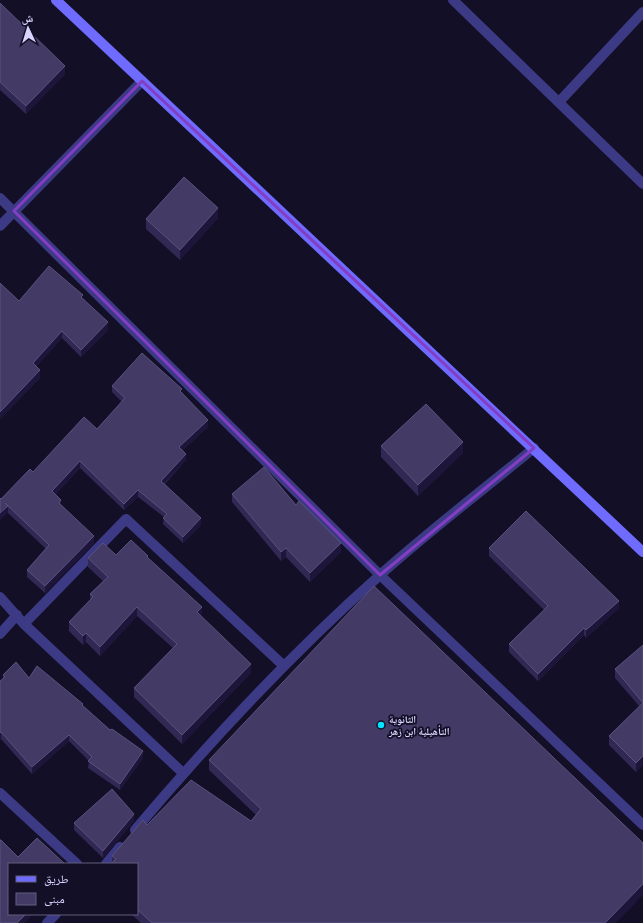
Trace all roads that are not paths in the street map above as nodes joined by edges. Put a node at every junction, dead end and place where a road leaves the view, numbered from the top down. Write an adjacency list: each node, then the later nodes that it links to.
1 (56, 0): 4 (main road)
2 (453, 0): 5 (street)
3 (643, 12): 5 (street)
4 (142, 81): 8 (street); 10 (main road)
5 (559, 102): 6 (street)
6 (643, 184)
7 (0, 198): 8 (street)
8 (14, 211): 9 (street); 12 (street)
9 (0, 226)
10 (534, 448): 11 (main road); 12 (street)
11 (643, 552)
12 (380, 575): 17 (street); 20 (street)
13 (0, 597): 14 (street)
14 (17, 615): 15 (street); 16 (street)
15 (24, 624): 17 (street); 18 (street)
16 (0, 634)
17 (284, 666): 18 (street)
18 (183, 773): 22 (street)
19 (0, 792): 21 (street)
20 (643, 824)
21 (76, 863)
22 (107, 863)
23 (55, 915): 24 (street)
24 (47, 923)

